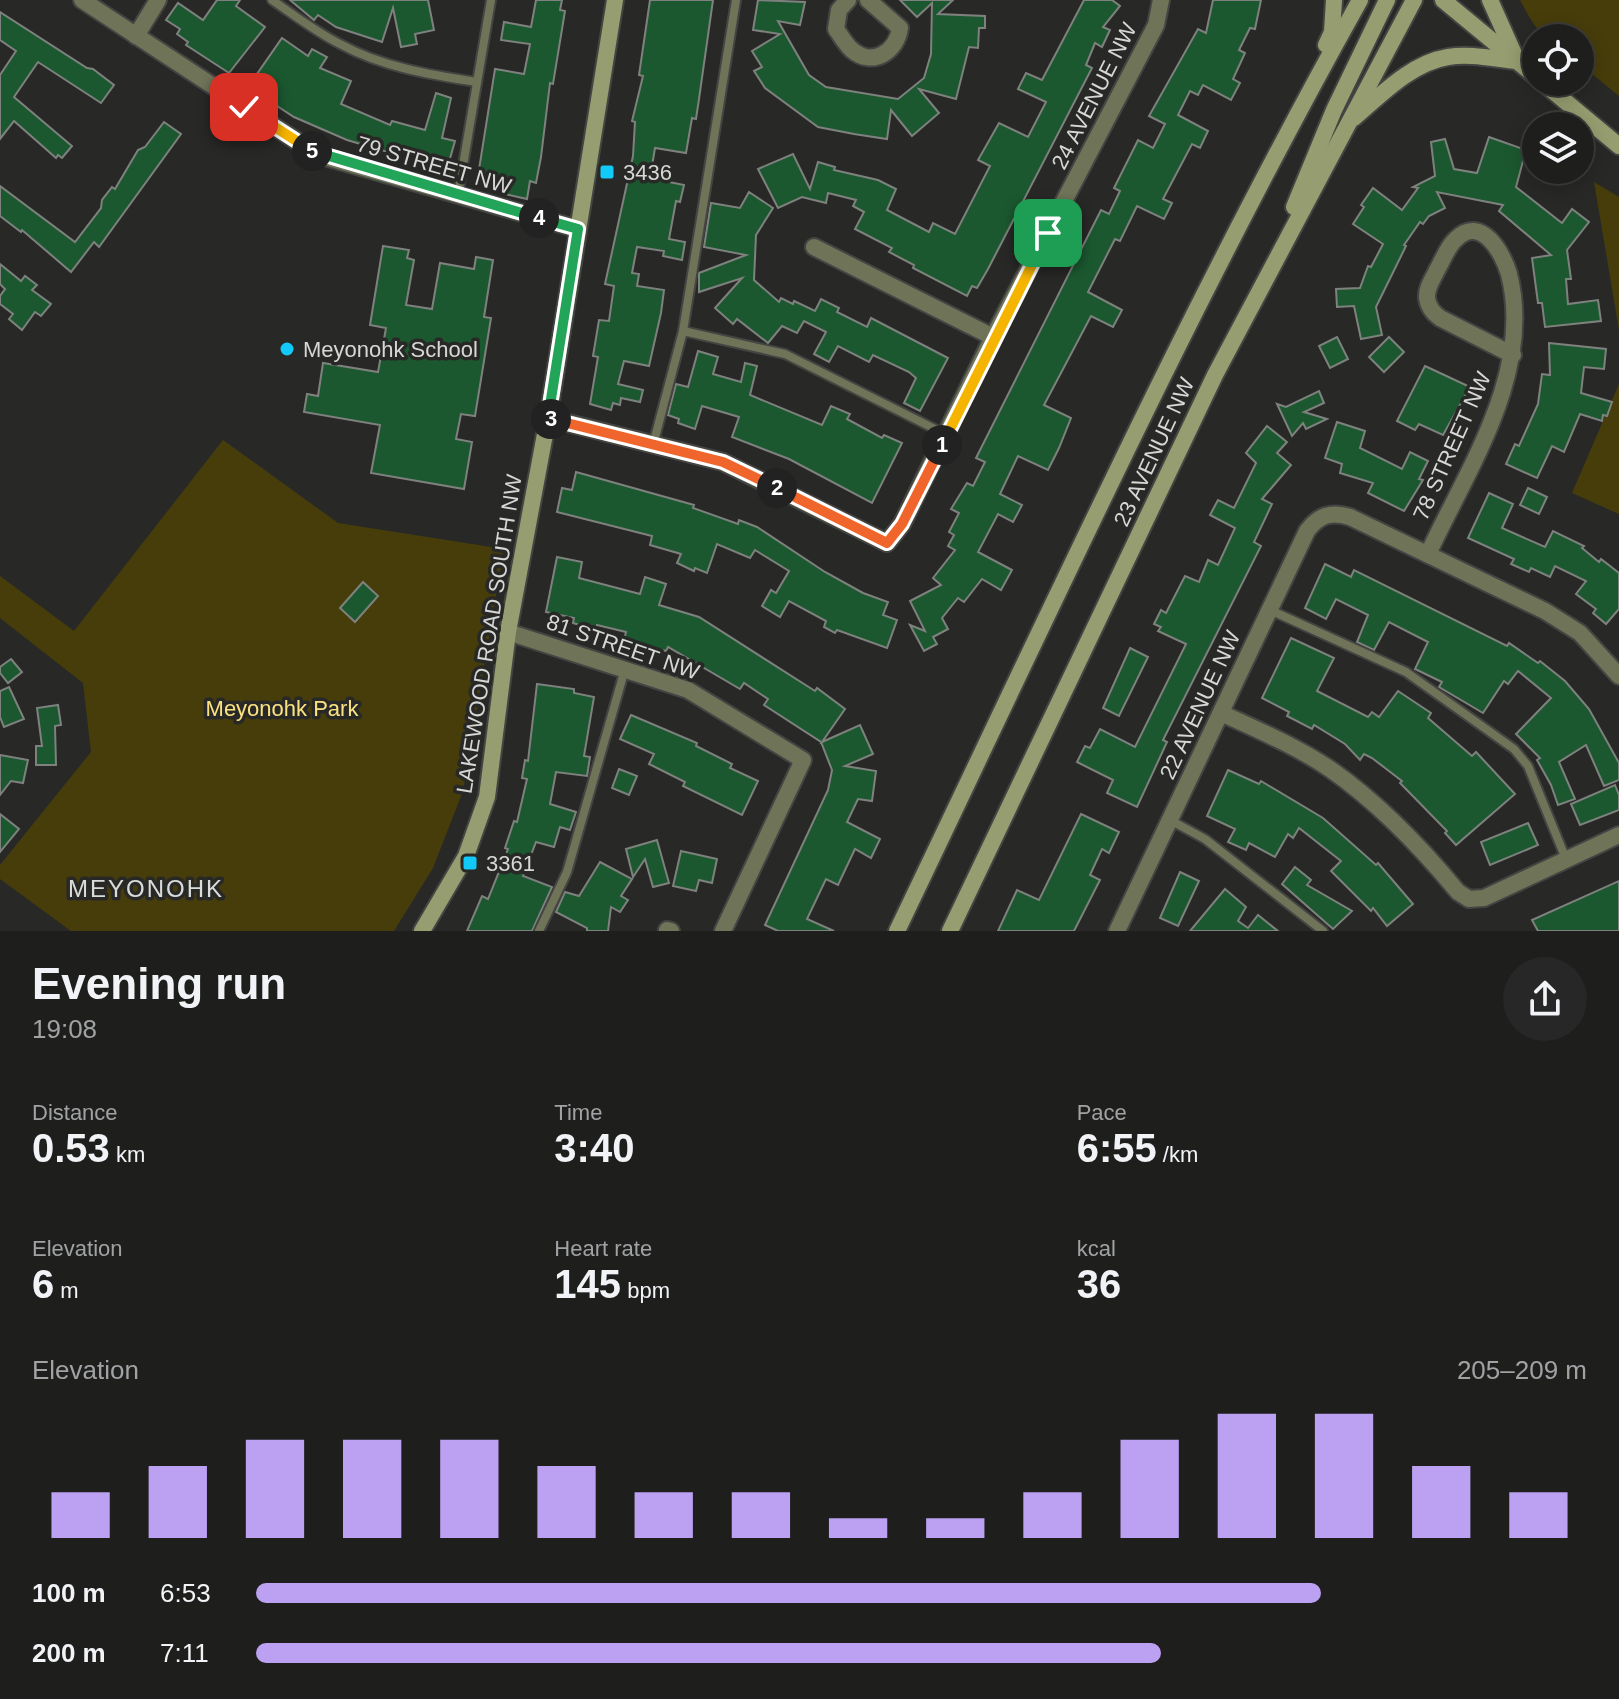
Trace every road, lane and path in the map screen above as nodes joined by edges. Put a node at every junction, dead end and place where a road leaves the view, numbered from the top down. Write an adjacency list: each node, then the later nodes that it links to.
1 (82, 0): 16 (street, 79 STREET NW)
2 (158, 0): 16 (street)
3 (272, 0): 19 (lane)
4 (491, 0): 19 (lane)
5 (615, 0): 25 (main road, LAKEWOOD ROAD SOUTH NW)
6 (736, 0): 28 (lane)
7 (848, 0): 8 (street)
8 (868, 0)
9 (1161, 0): 29 (street, 24 AVENUE NW)
10 (1334, 0): 21 (main road)
11 (1360, 0): 21 (main road, 23 AVENUE NW)
12 (1387, 0): 27 (main road)
13 (1414, 0): 22 (main road, 23 AVENUE NW)
14 (1443, 0): 17 (main road)
15 (1490, 0): 17 (main road)
16 (136, 36): 24 (street, 79 STREET NW)
17 (1517, 61): 18 (main road); 22 (main road)
18 (1522, 65)
19 (477, 82): 24 (lane)
20 (1559, 96): 23 (main road)
21 (1294, 119): 48 (main road, 23 AVENUE NW)
22 (1347, 125): 27 (main road, 23 AVENUE NW)
23 (1619, 146)
24 (458, 195): 25 (street, 79 STREET NW)
25 (578, 229): 31 (main road, LAKEWOOD ROAD SOUTH NW)
26 (814, 247): 29 (street)
27 (1277, 258): 49 (main road, 23 AVENUE NW)
28 (683, 331): 32 (lane); 33 (lane)
29 (993, 337): 32 (street, 24 AVENUE NW)
30 (1513, 355): 30 (street, 78 STREET NW); 35 (street, 78 STREET NW)
31 (548, 418): 33 (street); 37 (main road, LAKEWOOD ROAD SOUTH NW)
32 (947, 435): 33 (street, 24 AVENUE NW)
33 (653, 445)
34 (1327, 514): 35 (street, 78 STREET NW); 36 (street, 22 AVENUE NW)
35 (1428, 554): 39 (street, 78 STREET NW)
36 (1270, 610): 40 (street, 22 AVENUE NW); 43 (lane)
37 (508, 632): 38 (street, 81 STREET NW); 45 (main road, LAKEWOOD ROAD SOUTH NW)
38 (626, 668): 46 (lane); 47 (street, 81 STREET NW)
39 (1619, 676)
40 (1221, 713): 41 (street, 22 AVENUE NW); 43 (street)
41 (1170, 820): 44 (street, 22 AVENUE NW); 51 (lane)
42 (1619, 835): 43 (street)
43 (1566, 859)
44 (1120, 926): 50 (street, 22 AVENUE NW)
45 (422, 931)
46 (539, 931)
47 (723, 931)
48 (897, 931)
49 (950, 931)
50 (1136, 931)
51 (1323, 931)

